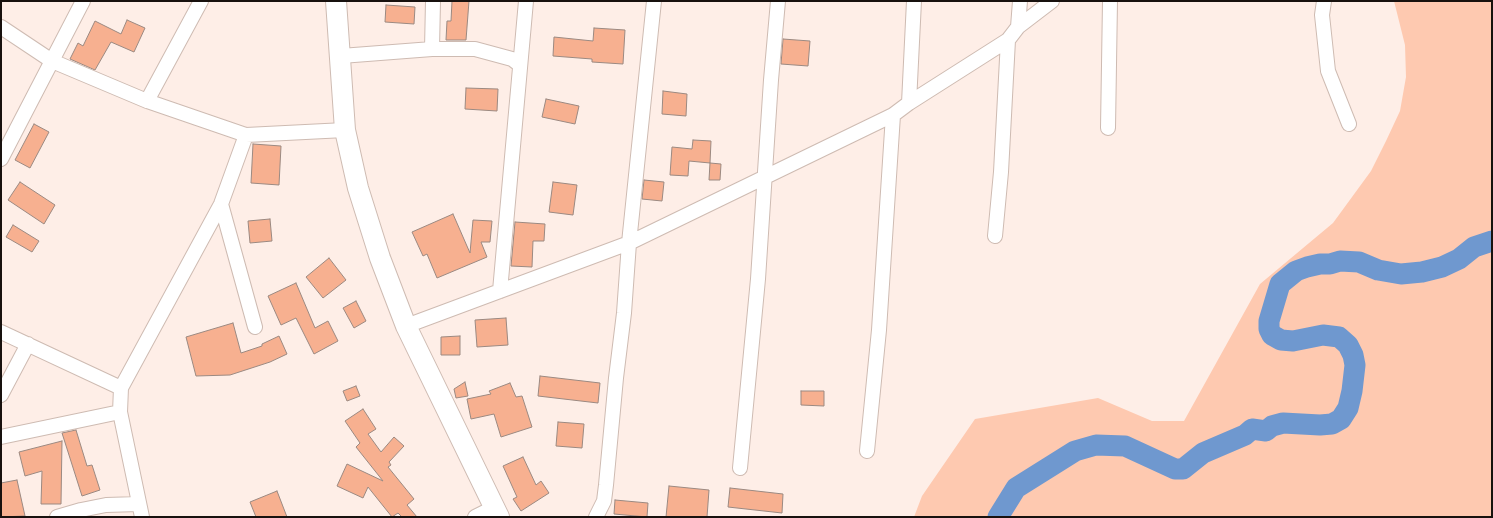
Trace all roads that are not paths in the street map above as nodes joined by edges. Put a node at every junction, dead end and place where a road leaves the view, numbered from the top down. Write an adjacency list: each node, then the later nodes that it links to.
1 (83, 1): 18 (street)
2 (201, 1): 20 (street)
3 (336, 1): 17 (main road)
4 (433, 1): 16 (street)
5 (526, 1): 19 (street)
6 (654, 1): 31 (street)
7 (778, 1): 28 (street)
8 (914, 1): 21 (street)
9 (1020, 1): 14 (street)
10 (1052, 1): 14 (street)
11 (1110, 1): 24 (street)
12 (1324, 1): 23 (street)
13 (1, 27): 18 (street)
14 (1018, 27): 15 (street)
15 (1008, 40): 21 (street); 30 (street)
16 (432, 48): 17 (street); 19 (street)
17 (341, 56): 25 (main road)
18 (52, 61): 20 (street); 27 (street)
19 (520, 65): 32 (street)
20 (147, 101): 26 (street)
21 (909, 103): 22 (street)
22 (892, 115): 28 (street); 41 (street)
23 (1350, 124)
24 (1108, 128)
25 (345, 130): 26 (street); 33 (main road)
26 (246, 135): 29 (street)
27 (1, 159)
28 (765, 178): 31 (street); 42 (street)
29 (221, 204): 34 (street); 37 (street)
30 (995, 236)
31 (629, 243): 32 (street); 47 (street)
32 (500, 291): 33 (street)
33 (406, 326): 44 (main road)
34 (255, 327)
35 (1, 332): 36 (street)
36 (28, 344): 37 (street); 38 (street)
37 (121, 388): 39 (street)
38 (1, 395)
39 (120, 412): 40 (street); 43 (street)
40 (1, 437)
41 (866, 451)
42 (740, 468)
43 (140, 510): 45 (street)
44 (497, 512): 46 (street)
45 (57, 517)
46 (475, 517)
47 (596, 517)

